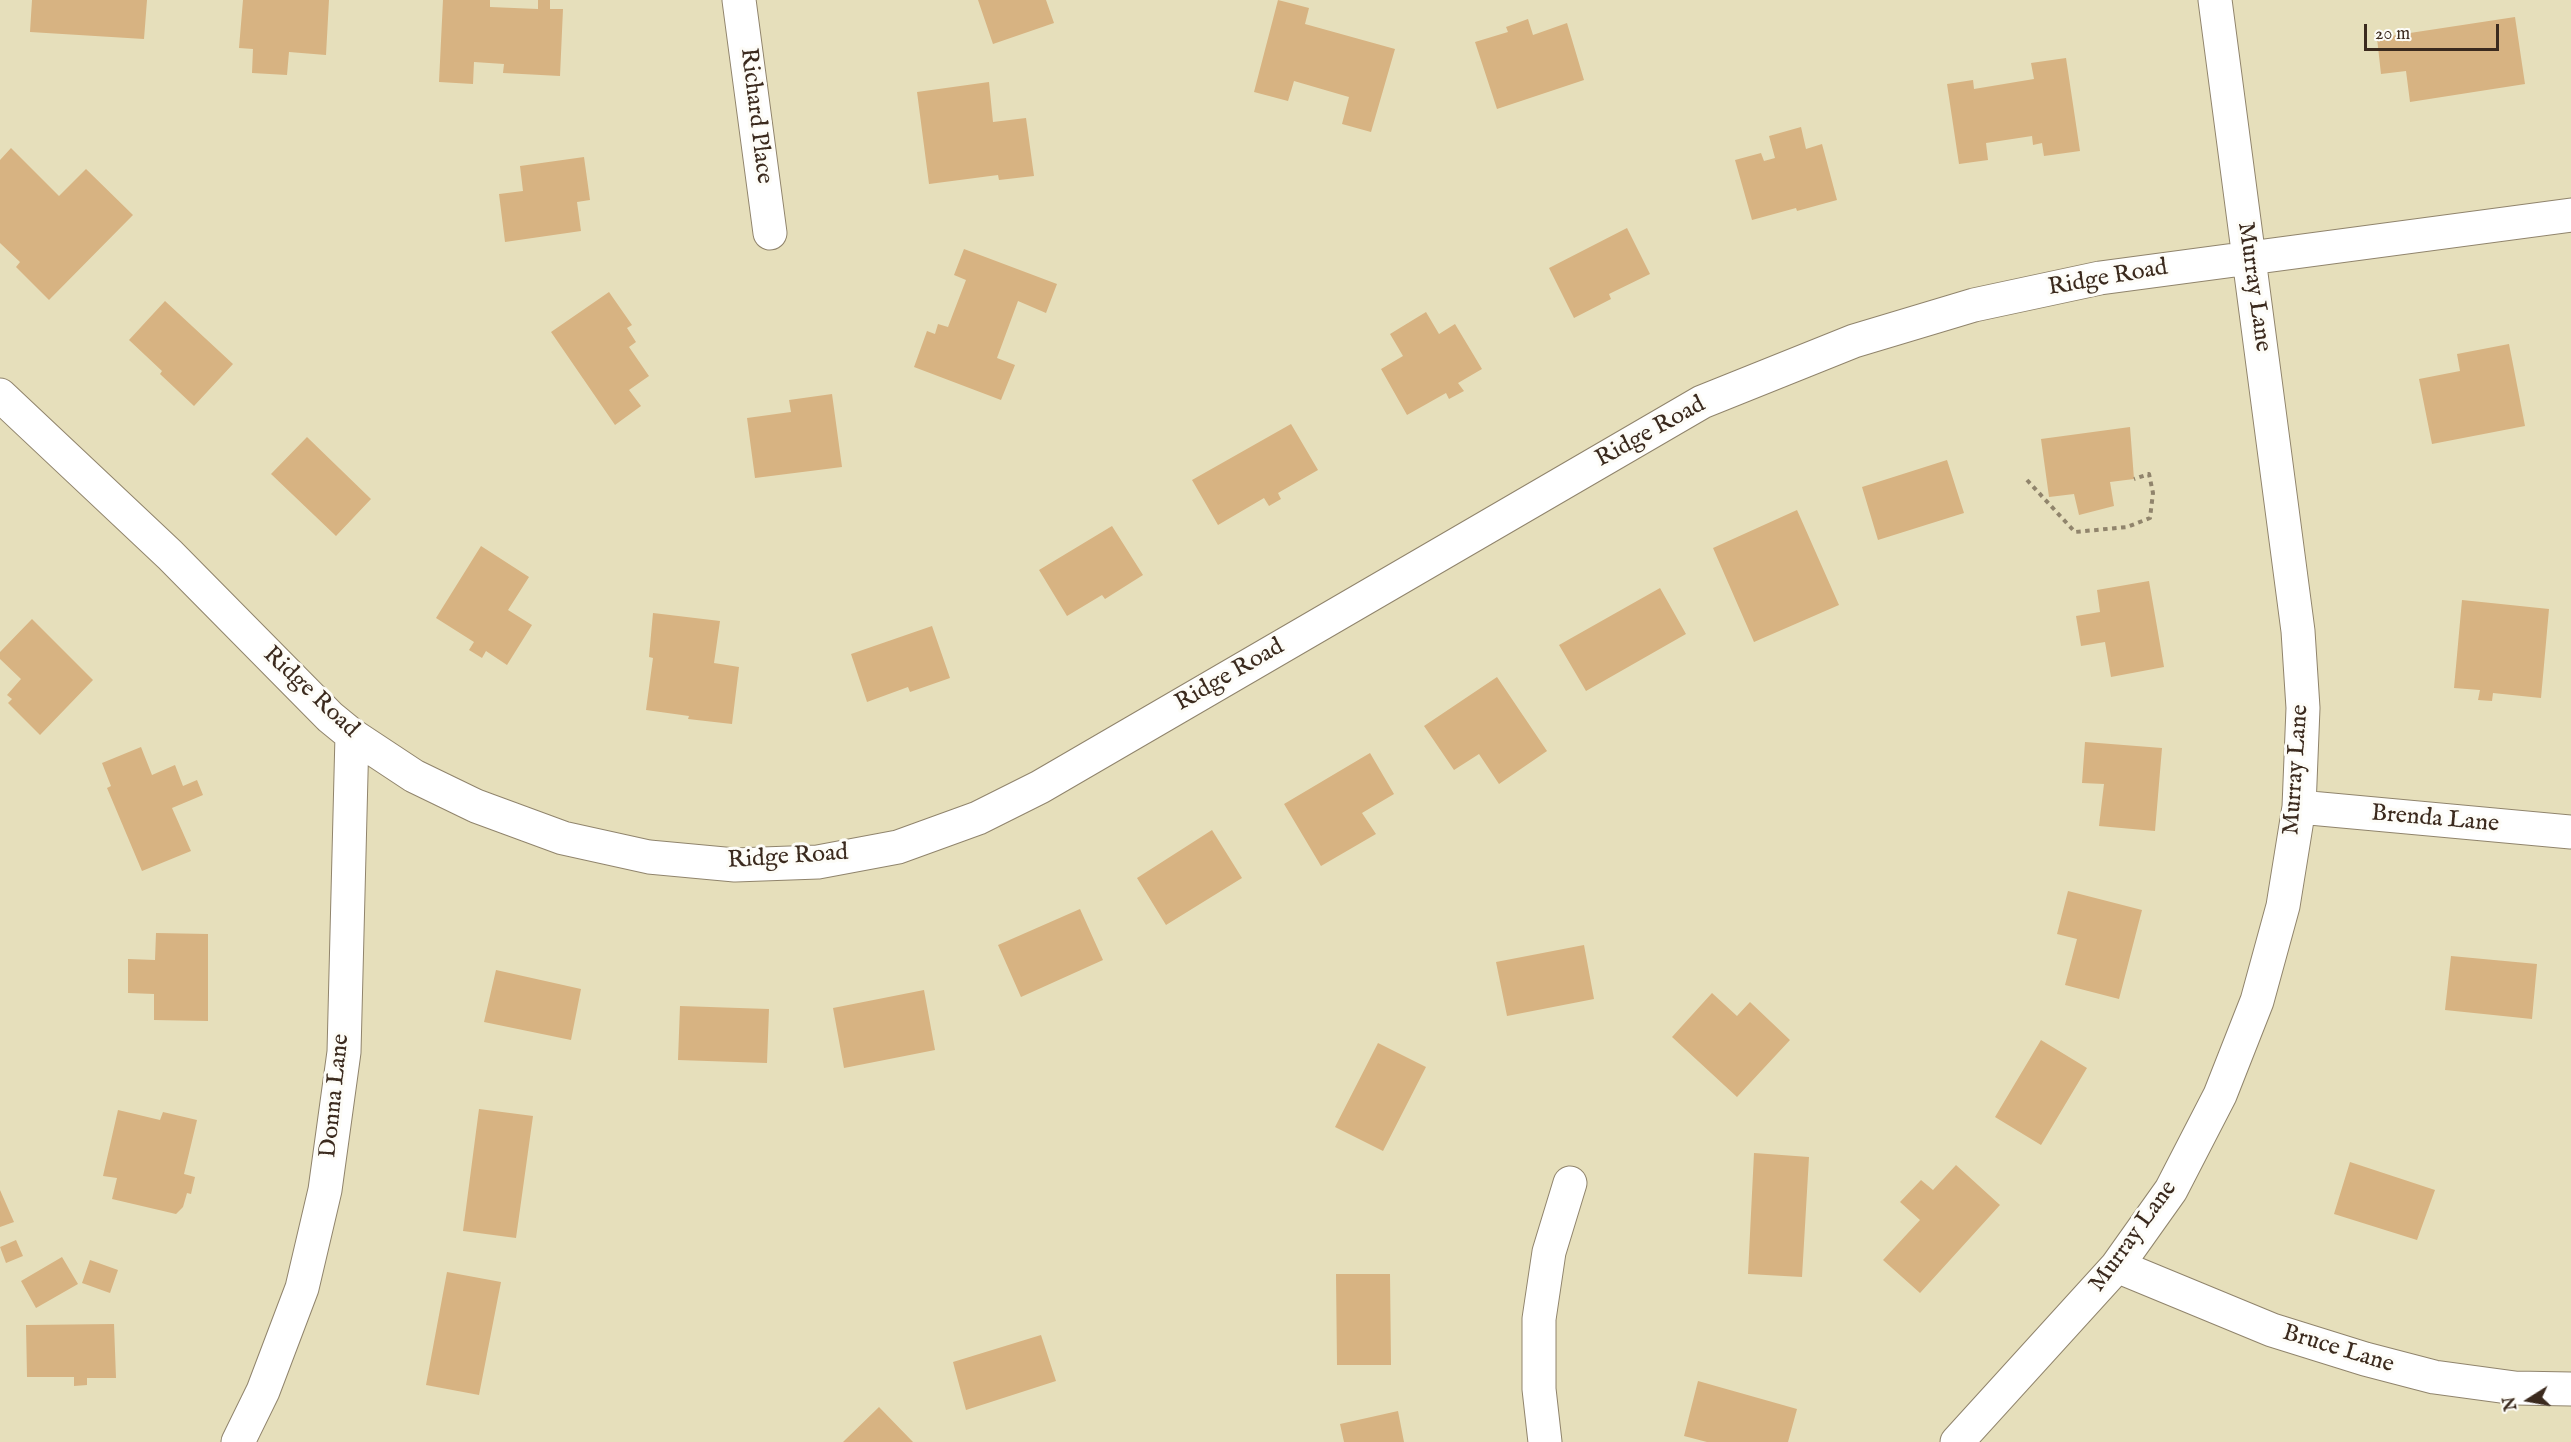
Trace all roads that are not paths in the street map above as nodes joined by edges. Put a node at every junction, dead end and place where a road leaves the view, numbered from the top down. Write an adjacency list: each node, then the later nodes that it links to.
1 (740, 0): 4 (street, Richard Place)
2 (2215, 0): 5 (street, Murray Lane)
3 (2571, 215): 5 (street, Ridge Road)
4 (770, 232)
5 (2249, 256): 7 (street, Ridge Road); 8 (street, Murray Lane)
6 (0, 394): 7 (street, Ridge Road)
7 (352, 735): 13 (street, Donna Lane)
8 (2299, 807): 9 (street, Brenda Lane); 11 (street, Murray Lane)
9 (2571, 832)
10 (1570, 1183): 14 (street)
11 (2117, 1266): 12 (street, Bruce Lane); 15 (street, Murray Lane)
12 (2571, 1389)
13 (238, 1442)
14 (1545, 1442)
15 (1957, 1442)

